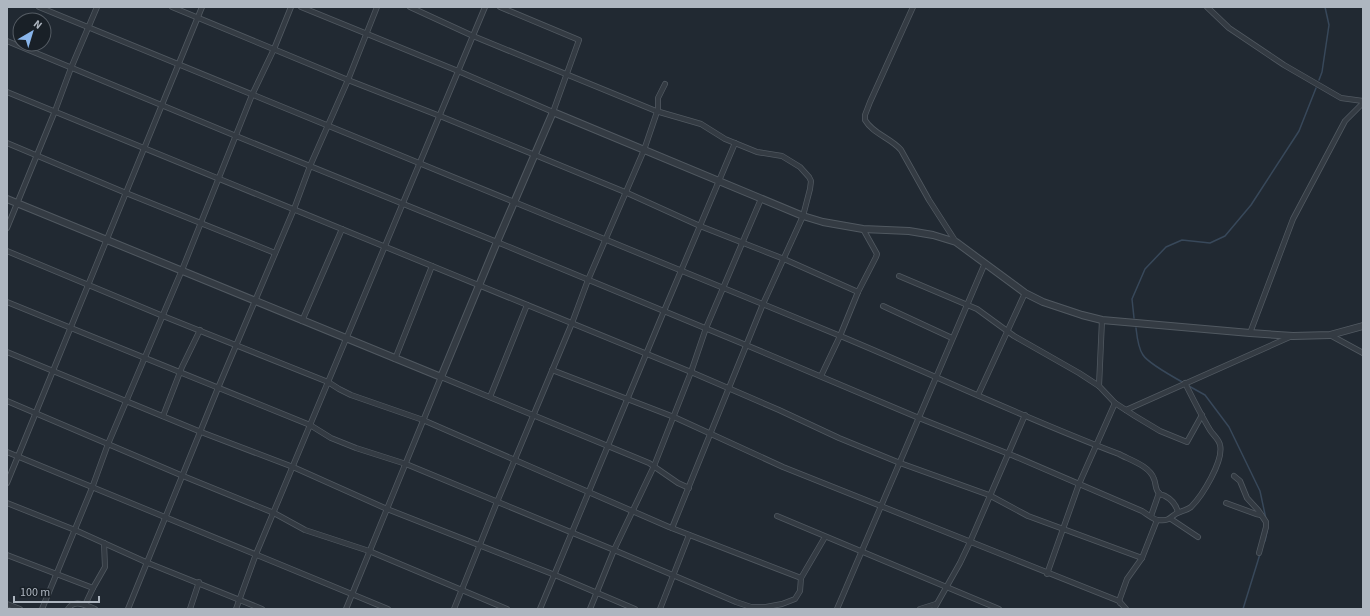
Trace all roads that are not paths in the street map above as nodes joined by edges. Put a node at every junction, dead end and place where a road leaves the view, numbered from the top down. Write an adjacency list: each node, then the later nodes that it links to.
1 (39, 7): 14 (street)
2 (97, 7): 14 (street)
3 (172, 7): 13 (street)
4 (202, 7): 13 (street)
5 (291, 7): 18 (street)
6 (301, 7): 15 (street)
7 (377, 7): 15 (street)
8 (410, 7): 16 (street)
9 (485, 7): 16 (street)
10 (500, 7): 22 (street)
11 (913, 7): 62 (street)
12 (1207, 7): 27 (street)
13 (198, 18): 18 (street); 19 (street)
14 (88, 27): 19 (street); 20 (street)
15 (366, 34): 21 (street); 23 (street)
16 (473, 36): 21 (street); 22 (street)
17 (7, 41): 20 (street)
18 (274, 49): 23 (street); 26 (street)
19 (178, 65): 26 (street); 28 (street)
20 (71, 68): 28 (street); 29 (street)
21 (458, 71): 31 (street); 32 (street)
22 (567, 75): 30 (street); 31 (street)
23 (348, 80): 32 (street); 33 (street)
24 (665, 84): 30 (street)
25 (7, 92): 29 (street)
26 (252, 95): 33 (street); 34 (street)
27 (1363, 102): 95 (street)
28 (161, 105): 34 (street); 37 (street)
29 (55, 111): 37 (street); 39 (street)
30 (656, 111): 36 (street); 38 (street)
31 (553, 112): 38 (street); 40 (street)
32 (440, 116): 40 (street); 41 (street)
33 (328, 126): 41 (street); 42 (street)
34 (236, 136): 42 (street); 43 (street)
35 (7, 143): 39 (street)
36 (735, 143): 44 (street); 53 (street)
37 (145, 148): 43 (street); 46 (street)
38 (644, 150): 44 (street); 45 (street)
39 (37, 155): 46 (street); 50 (street)
40 (535, 155): 45 (street); 49 (street)
41 (420, 162): 49 (street); 51 (street)
42 (310, 166): 51 (street); 52 (street)
43 (220, 178): 52 (street); 54 (street)
44 (719, 182): 48 (street); 55 (street)
45 (625, 192): 55 (street); 60 (street)
46 (126, 193): 54 (street); 59 (street)
47 (7, 199): 50 (street)
48 (761, 199): 53 (street); 63 (street)
49 (515, 202): 60 (street); 61 (street)
50 (17, 203): 56 (street); 59 (street)
51 (402, 203): 61 (street); 64 (street)
52 (294, 209): 57 (street); 66 (street)
53 (803, 216): 58 (street); 67 (street)
54 (200, 224): 66 (street); 70 (street)
55 (700, 226): 63 (street); 71 (street)
56 (7, 228)
57 (342, 229): 64 (street); 88 (street)
58 (863, 229): 62 (street); 77 (street)
59 (107, 240): 70 (street); 74 (street)
60 (605, 240): 71 (street); 73 (street)
61 (497, 242): 73 (street); 75 (street)
62 (956, 242): 68 (street)
63 (743, 243): 67 (street); 76 (street)
64 (385, 246): 69 (street); 100 (street)
65 (7, 251): 74 (street)
66 (276, 253): 79 (street)
67 (784, 259): 77 (street); 81 (street)
68 (985, 263): 78 (street); 82 (street)
69 (432, 266): 75 (street); 107 (street)
70 (182, 270): 79 (street); 86 (street)
71 (682, 271): 76 (street); 85 (street)
72 (899, 276): 82 (street)
73 (588, 280): 85 (street); 89 (street)
74 (88, 285): 86 (street); 91 (street)
75 (480, 285): 83 (street); 113 (street)
76 (724, 288): 81 (street); 92 (street)
77 (858, 292): 97 (street)
78 (1024, 293): 87 (street); 94 (street)
79 (256, 301): 88 (street); 101 (street)
80 (7, 302): 91 (street)
81 (763, 304): 97 (street); 102 (street)
82 (967, 304): 94 (street); 99 (street)
83 (527, 305): 89 (street); 121 (street)
84 (883, 306): 99 (street)
85 (664, 311): 92 (street); 105 (street)
86 (163, 316): 93 (street); 106 (street)
87 (1102, 320): 95 (street); 117 (street)
88 (302, 321): 100 (street)
89 (572, 323): 105 (street); 109 (street)
90 (1363, 326): 96 (street)
91 (71, 328): 106 (street); 108 (street)
92 (706, 328): 102 (street); 110 (street)
93 (200, 330): 101 (street); 111 (street)
94 (1006, 331): 117 (street); 120 (street)
95 (1250, 333): 98 (street)
96 (1330, 335): 98 (street); 104 (street)
97 (840, 336): 112 (street); 114 (street)
98 (1293, 336): 116 (street)
99 (952, 338): 114 (street)
100 (346, 339): 107 (street); 115 (street)
101 (237, 344): 115 (street); 118 (street)
102 (746, 345): 112 (street); 119 (street)
103 (7, 352): 108 (street)
104 (1363, 353)
105 (646, 355): 110 (street); 122 (street)
106 (144, 358): 111 (street); 123 (street)
107 (395, 359): 113 (street)
108 (53, 370): 123 (street); 127 (street)
109 (552, 370): 122 (street); 131 (street)
110 (691, 372): 119 (street); 132 (street)
111 (180, 373): 118 (street); 130 (street)
112 (821, 376): 133 (street)
113 (441, 377): 121 (street); 134 (street)
114 (937, 377): 120 (street); 133 (street)
115 (328, 382): 134 (street); 135 (street)
116 (1185, 384): 126 (street); 129 (street)
117 (1099, 386): 125 (street)
118 (218, 388): 135 (street); 136 (street)
119 (729, 389): 137 (street); 145 (street)
120 (978, 395): 128 (street)
121 (490, 397): 131 (street)
122 (628, 399): 132 (street); 139 (street)
123 (126, 400): 130 (street); 138 (street)
124 (7, 401): 127 (street)
125 (1116, 403): 126 (street); 140 (street)
126 (1126, 410): 129 (street)
127 (35, 412): 138 (street); 143 (street)
128 (1025, 415): 140 (street); 142 (street)
129 (1202, 415): 164 (street)
130 (163, 416): 136 (street)
131 (533, 416): 139 (street); 144 (street)
132 (674, 417): 137 (street); 147 (street)
133 (919, 418): 142 (street); 145 (street)
134 (423, 420): 144 (street); 146 (street)
135 (310, 425): 146 (street); 148 (street)
136 (201, 432): 148 (street); 149 (street)
137 (711, 434): 154 (street); 161 (street)
138 (108, 444): 149 (street); 153 (street)
139 (608, 446): 147 (street); 155 (street)
140 (1097, 446): 152 (street); 156 (street)
141 (7, 452): 143 (street)
142 (1007, 453): 152 (street); 157 (street)
143 (18, 457): 151 (street); 153 (street)
144 (515, 460): 155 (street); 158 (street)
145 (900, 463): 157 (street); 161 (street)
146 (406, 464): 158 (street); 162 (street)
147 (654, 466): 154 (street); 163 (street)
148 (293, 467): 162 (street); 165 (street)
149 (183, 476): 165 (street); 169 (street)
150 (1234, 476): 166 (street)
151 (7, 483)
152 (1079, 484): 168 (street); 174 (street)
153 (92, 488): 169 (street); 173 (street)
154 (689, 488): 172 (street)
155 (589, 492): 163 (street); 175 (street)
156 (1159, 493): 164 (street); 168 (street)
157 (989, 496): 174 (street); 180 (street)
158 (497, 502): 175 (street); 181 (street)
159 (1226, 502): 166 (street)
160 (7, 503): 173 (street)
161 (881, 506): 180 (street); 184 (street)
162 (386, 509): 181 (street); 183 (street)
163 (632, 511): 172 (street); 182 (street)
164 (1178, 512): 170 (street)
165 (274, 513): 183 (street); 186 (street)
166 (1261, 514): 185 (street)
167 (777, 516): 177 (street)
168 (1151, 516): 171 (street)
169 (166, 518): 186 (street); 189 (street)
170 (1171, 519): 171 (street); 178 (street)
171 (1156, 520): 188 (street)
172 (672, 528): 176 (street)
173 (75, 530): 179 (street); 190 (street)
174 (1063, 530): 188 (street); 191 (street)
175 (572, 532): 182 (street); 192 (street)
176 (689, 535): 193 (street); 194 (street)
177 (825, 537): 184 (street); 194 (street)
178 (1198, 537)
179 (104, 542): 189 (street); 197 (street)
180 (970, 542): 191 (street); 196 (street)
181 (479, 544): 192 (street); 198 (street)
182 (614, 550): 193 (street); 199 (street)
183 (369, 551): 198 (street); 200 (street)
184 (861, 551): 196 (street); 223 (street)
185 (1259, 553)
186 (256, 554): 200 (street); 201 (street)
187 (7, 555): 190 (street)
188 (1142, 558): 202 (street)
189 (148, 563): 195 (street); 211 (street)
190 (57, 574): 197 (street); 208 (street)
191 (1047, 574): 202 (street)
192 (555, 575): 199 (street); 219 (street)
193 (673, 575): 206 (street); 222 (street)
194 (801, 578): 206 (street)
195 (199, 582): 201 (street); 212 (street)
196 (948, 586): 205 (street); 225 (street)
197 (93, 588): 204 (street)
198 (462, 590): 217 (street); 218 (street)
199 (597, 592): 220 (street); 221 (street)
200 (352, 593): 215 (street); 216 (street)
201 (239, 600): 213 (street); 214 (street)
202 (1119, 601): 226 (street)
203 (7, 604): 207 (street)
204 (85, 605): 209 (street); 210 (street)
205 (935, 607): 224 (street)
206 (752, 608)
207 (20, 609)
208 (42, 609)
209 (68, 609)
210 (95, 609)
211 (128, 609)
212 (190, 609)
213 (236, 609)
214 (262, 609)
215 (346, 609)
216 (388, 609)
217 (454, 609)
218 (507, 609)
219 (540, 609)
220 (590, 609)
221 (635, 609)
222 (660, 609)
223 (837, 609)
224 (920, 609)
225 (999, 609)
226 (1124, 609)

